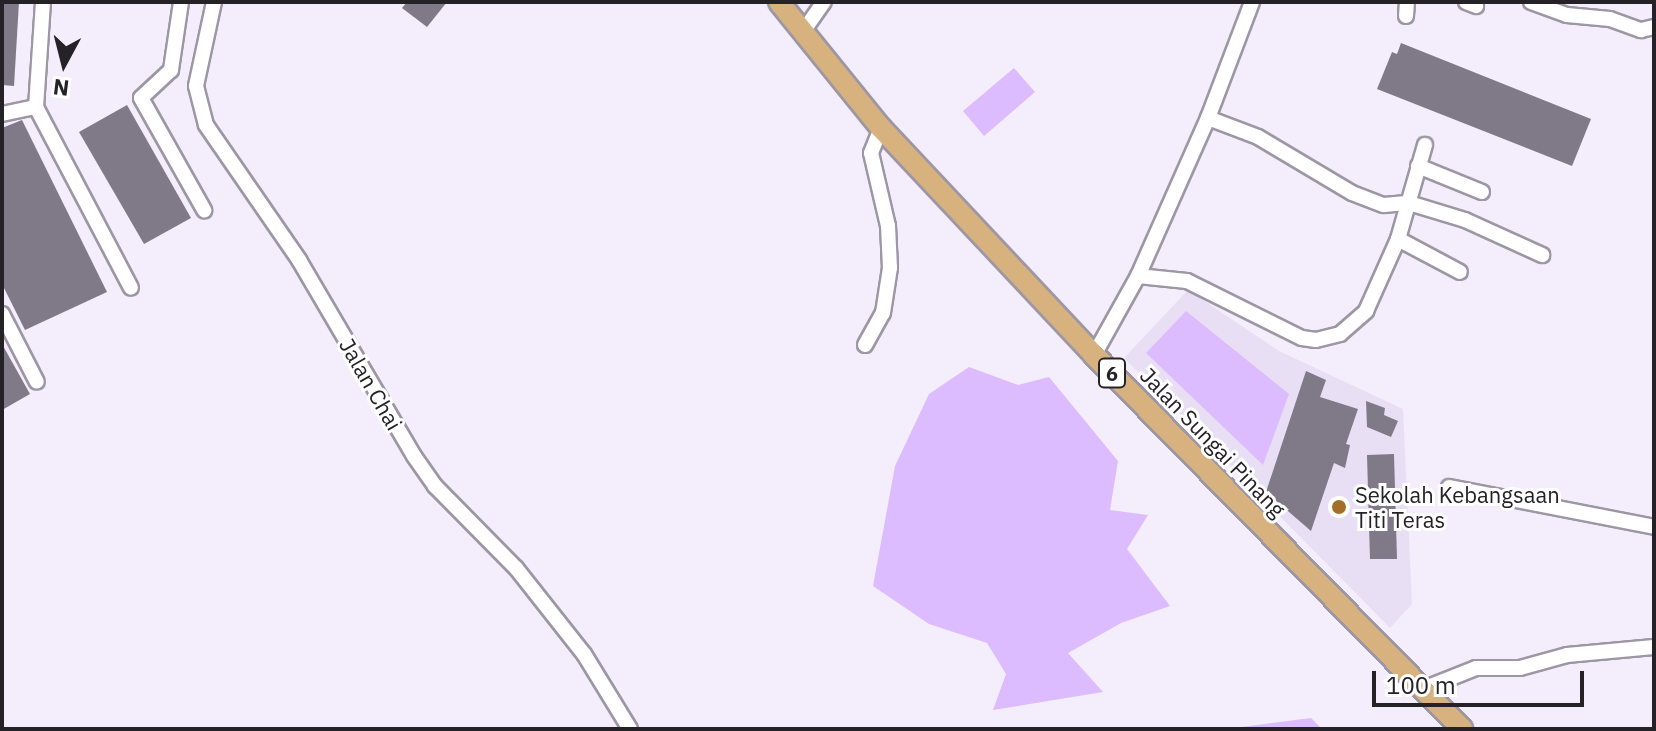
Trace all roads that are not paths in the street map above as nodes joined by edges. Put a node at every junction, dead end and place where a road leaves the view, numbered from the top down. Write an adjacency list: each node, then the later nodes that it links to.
1 (43, 2): 10 (street)
2 (181, 2): 18 (street)
3 (214, 2): 32 (street, Jalan Chai)
4 (779, 2): 9 (main road, Jalan Sungai Pinang / 6)
5 (824, 2): 9 (street)
6 (1252, 2): 12 (street)
7 (1531, 2): 8 (street)
8 (1654, 27)
9 (802, 33): 13 (main road, Jalan Sungai Pinang / 6)
10 (36, 107): 11 (street); 23 (street)
11 (2, 114)
12 (1208, 118): 17 (street); 22 (street)
13 (881, 128): 25 (street); 26 (main road, Jalan Sungai Pinang / 6)
14 (1425, 145): 15 (street)
15 (1418, 166): 16 (street); 17 (street)
16 (1482, 192)
17 (1409, 203): 19 (street); 20 (street)
18 (204, 210)
19 (1398, 239): 21 (street); 22 (street)
20 (1542, 255)
21 (1460, 272)
22 (1138, 276): 26 (street)
23 (131, 288)
24 (2, 314): 27 (street)
25 (865, 345)
26 (1094, 355): 31 (main road, Jalan Sungai Pinang / 6)
27 (37, 382)
28 (1449, 487): 29 (street)
29 (1654, 527)
30 (1654, 647): 31 (street)
31 (1423, 689): 33 (main road, Jalan Sungai Pinang / 6)
32 (630, 729)
33 (1462, 729)

